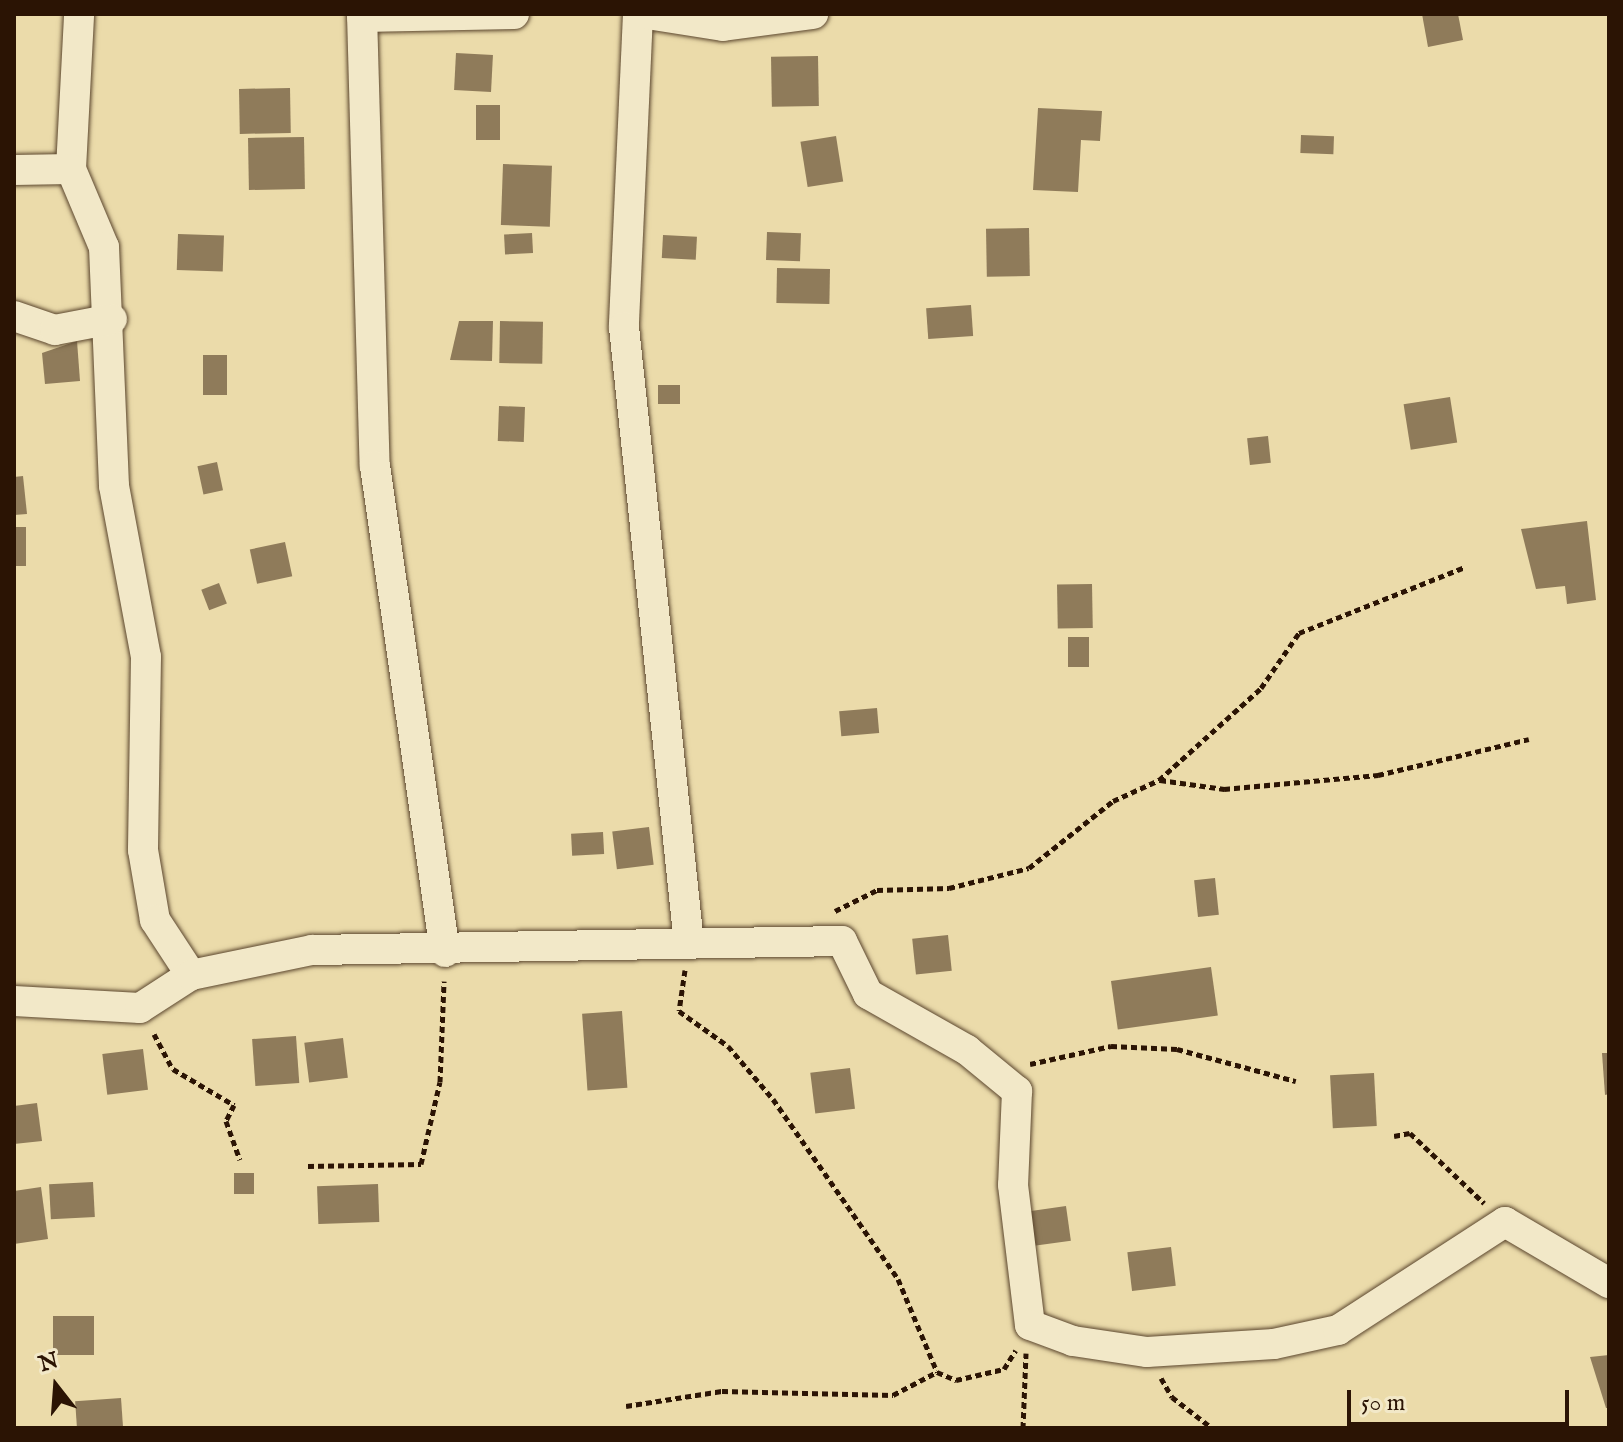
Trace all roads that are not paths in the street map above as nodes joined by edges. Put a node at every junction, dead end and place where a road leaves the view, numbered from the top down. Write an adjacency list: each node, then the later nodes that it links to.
1 (79, 14): 8 (street)
2 (514, 14): 6 (street)
3 (638, 14): 12 (street)
4 (647, 14): 7 (street)
5 (813, 14): 7 (street)
6 (362, 15): 13 (street)
7 (770, 19)
8 (71, 169): 9 (street); 11 (street)
9 (14, 170)
10 (14, 316): 11 (street)
11 (112, 319): 14 (street)
12 (689, 943): 13 (street); 16 (street)
13 (445, 952): 14 (street)
14 (191, 975): 15 (street)
15 (14, 1001)
16 (1609, 1283)

